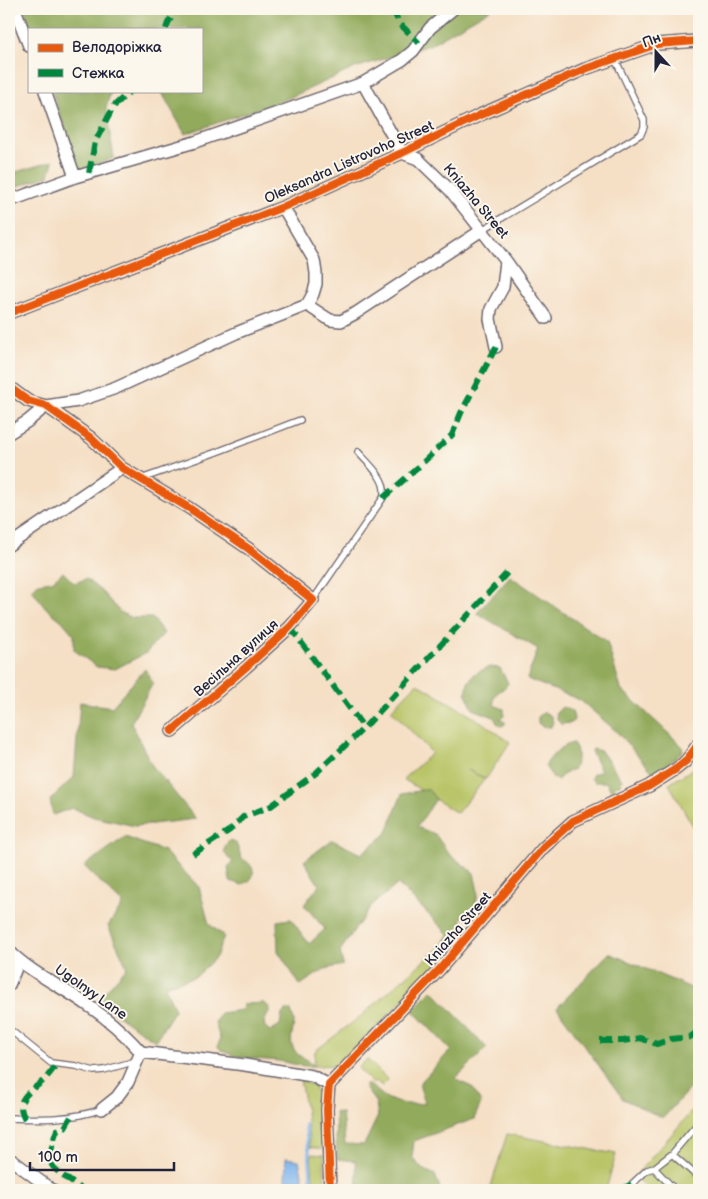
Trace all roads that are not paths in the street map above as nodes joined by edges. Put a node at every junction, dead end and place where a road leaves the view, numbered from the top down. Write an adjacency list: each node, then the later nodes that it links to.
1 (16, 9): 4 (street)
2 (453, 9): 6 (street)
3 (699, 41): 5 (street, Oleksandra Listrovoho Street)
4 (28, 43)
5 (615, 59): 8 (street, Oleksandra Listrovoho Street); 12 (lane)
6 (363, 83): 8 (street); 9 (street)
7 (45, 92): 9 (street)
8 (402, 153): 11 (street, Oleksandra Listrovoho Street); 12 (street, Kniazha Street)
9 (75, 177): 10 (street)
10 (9, 201)
11 (283, 207): 14 (street, Oleksandra Listrovoho Street); 15 (street, Oleksandra Listrovoho Street)
12 (482, 230): 13 (street, Kniazha Street); 14 (street)
13 (506, 261): 16 (street, Kniazha Street); 17 (street)
14 (308, 305): 19 (street)
15 (9, 313)
16 (546, 318)
17 (496, 347)
18 (9, 387): 19 (street)
19 (46, 406): 21 (street); 23 (street)
20 (300, 420): 24 (lane)
21 (9, 433)
22 (358, 452): 26 (lane)
23 (122, 468): 24 (street); 25 (street)
24 (141, 479): 26 (street)
25 (9, 545)
26 (313, 600): 27 (street, Весільна вулиця)
27 (172, 731)
28 (699, 743): 30 (street, Kniazha Street)
29 (699, 754): 30 (street)
30 (686, 761): 36 (street, Kniazha Street)
31 (9, 952): 32 (street, Ugolnyy Lane)
32 (19, 961): 33 (street); 35 (street, Ugolnyy Lane)
33 (9, 985)
34 (9, 1029): 35 (lane)
35 (139, 1056): 36 (street); 37 (street)
36 (330, 1085): 45 (street)
37 (102, 1109): 38 (lane)
38 (9, 1118)
39 (698, 1125): 40 (lane)
40 (672, 1154): 42 (lane); 43 (lane)
41 (13, 1161): 44 (street)
42 (654, 1168): 46 (lane); 47 (lane)
43 (699, 1178)
44 (52, 1190)
45 (330, 1190)
46 (637, 1190)
47 (675, 1190)

